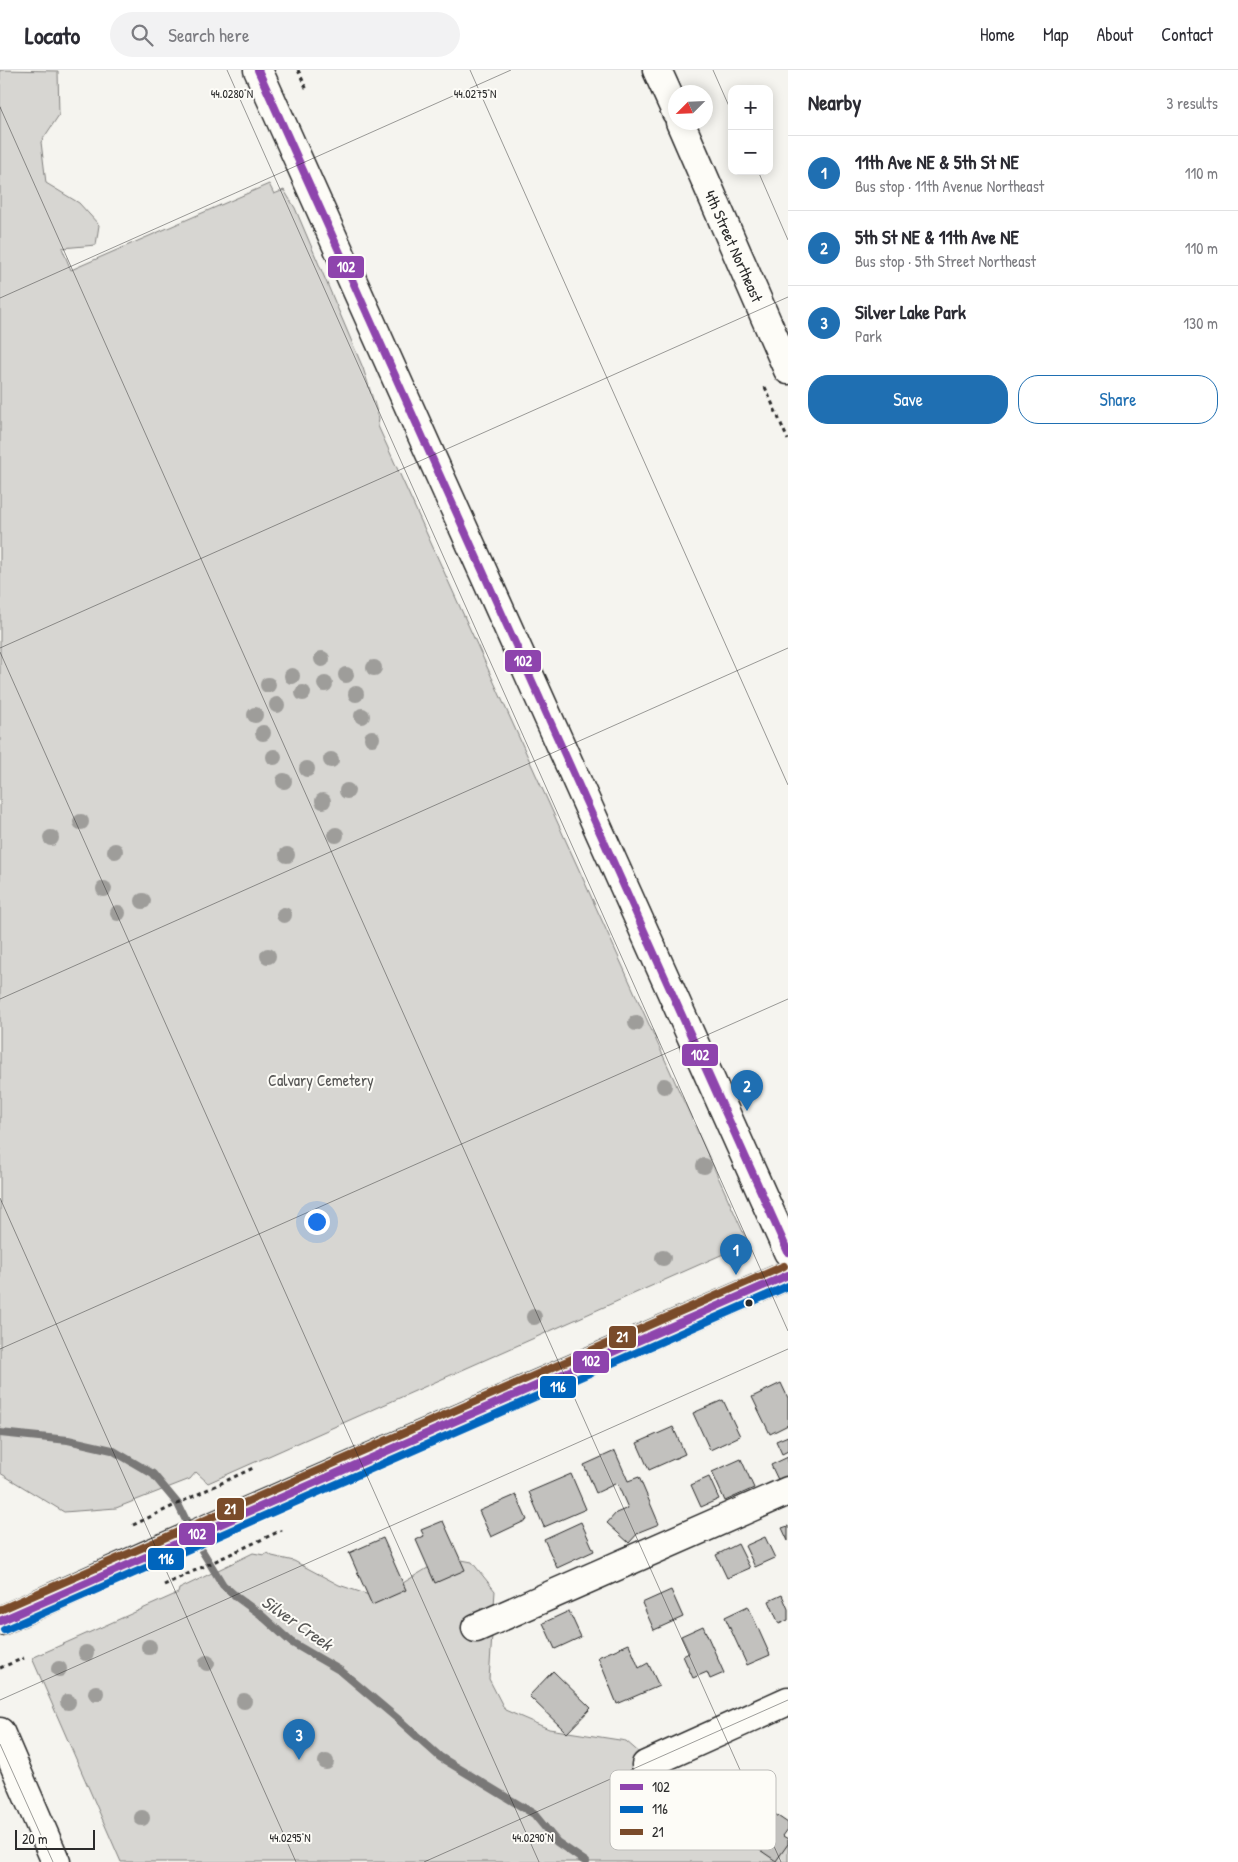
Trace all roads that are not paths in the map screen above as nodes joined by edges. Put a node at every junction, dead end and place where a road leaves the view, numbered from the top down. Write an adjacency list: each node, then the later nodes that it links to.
1 (657, 70): 3 (street)
2 (266, 72): 6 (street)
3 (668, 94)
4 (683, 130): 5 (street, 4th Street Northeast)
5 (788, 370)
6 (788, 1252)
7 (788, 1275): 9 (street)
8 (788, 1492): 10 (street)
9 (0, 1621)
10 (476, 1628)
11 (788, 1701): 13 (street)
12 (0, 1732): 14 (street)
13 (646, 1765)
14 (56, 1862)

